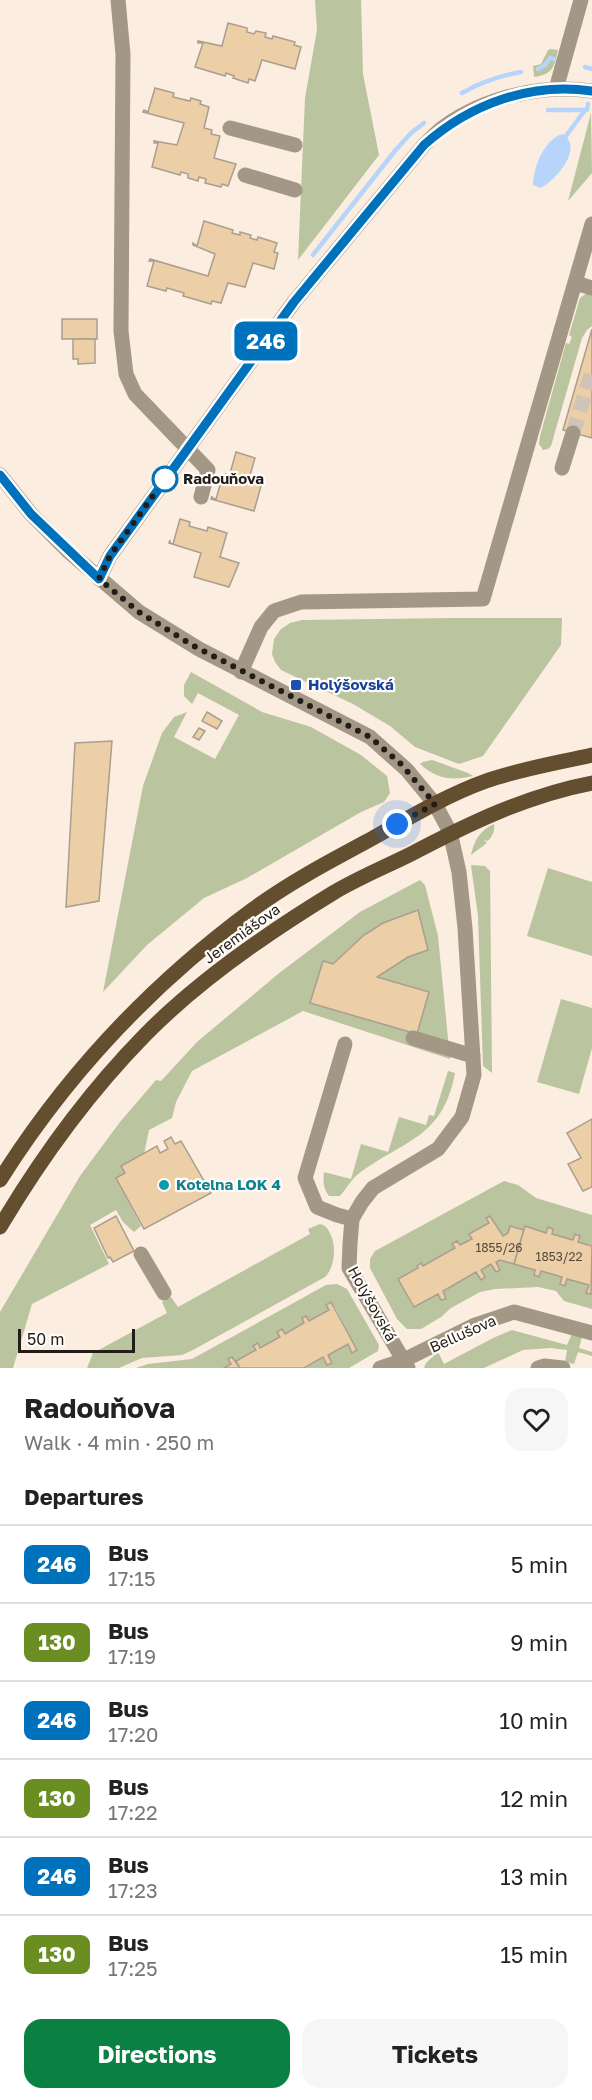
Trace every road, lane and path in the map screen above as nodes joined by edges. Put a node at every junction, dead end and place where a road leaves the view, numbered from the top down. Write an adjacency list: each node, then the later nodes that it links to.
1 (118, 0): 15 (street)
2 (581, 0): 3 (street)
3 (556, 89): 4 (street); 15 (street)
4 (592, 91)
5 (230, 128): 6 (street)
6 (295, 145)
7 (245, 175): 8 (street)
8 (295, 190)
9 (592, 224): 10 (street)
10 (589, 244): 11 (street)
11 (587, 261): 12 (street)
12 (576, 283): 13 (street); 20 (street)
13 (592, 288)
14 (573, 433): 16 (street)
15 (188, 448): 18 (street); 19 (street)
16 (562, 468)
17 (0, 475): 19 (street, Holýšovská)
18 (201, 497)
19 (99, 579): 20 (street, Holýšovská)
20 (241, 672): 23 (street, Holýšovská)
21 (592, 755): 23 (main road, Jeremiášova)
22 (592, 783): 24 (main road, Jeremiášova)
23 (435, 804): 24 (street, Holýšovská); 28 (main road, Jeremiášova)
24 (450, 832): 27 (street, Holýšovská); 30 (main road, Jeremiášova)
25 (413, 1038): 27 (street)
26 (345, 1044): 29 (street)
27 (473, 1056): 29 (street, Holýšovská)
28 (0, 1180)
29 (352, 1219): 34 (street, Holýšovská)
30 (0, 1227)
31 (141, 1254): 32 (street)
32 (164, 1293)
33 (592, 1333): 34 (street, Bellušova)
34 (406, 1364): 35 (street, Bellušova)
35 (380, 1368)
36 (538, 1368): 37 (street)
37 (562, 1368)

